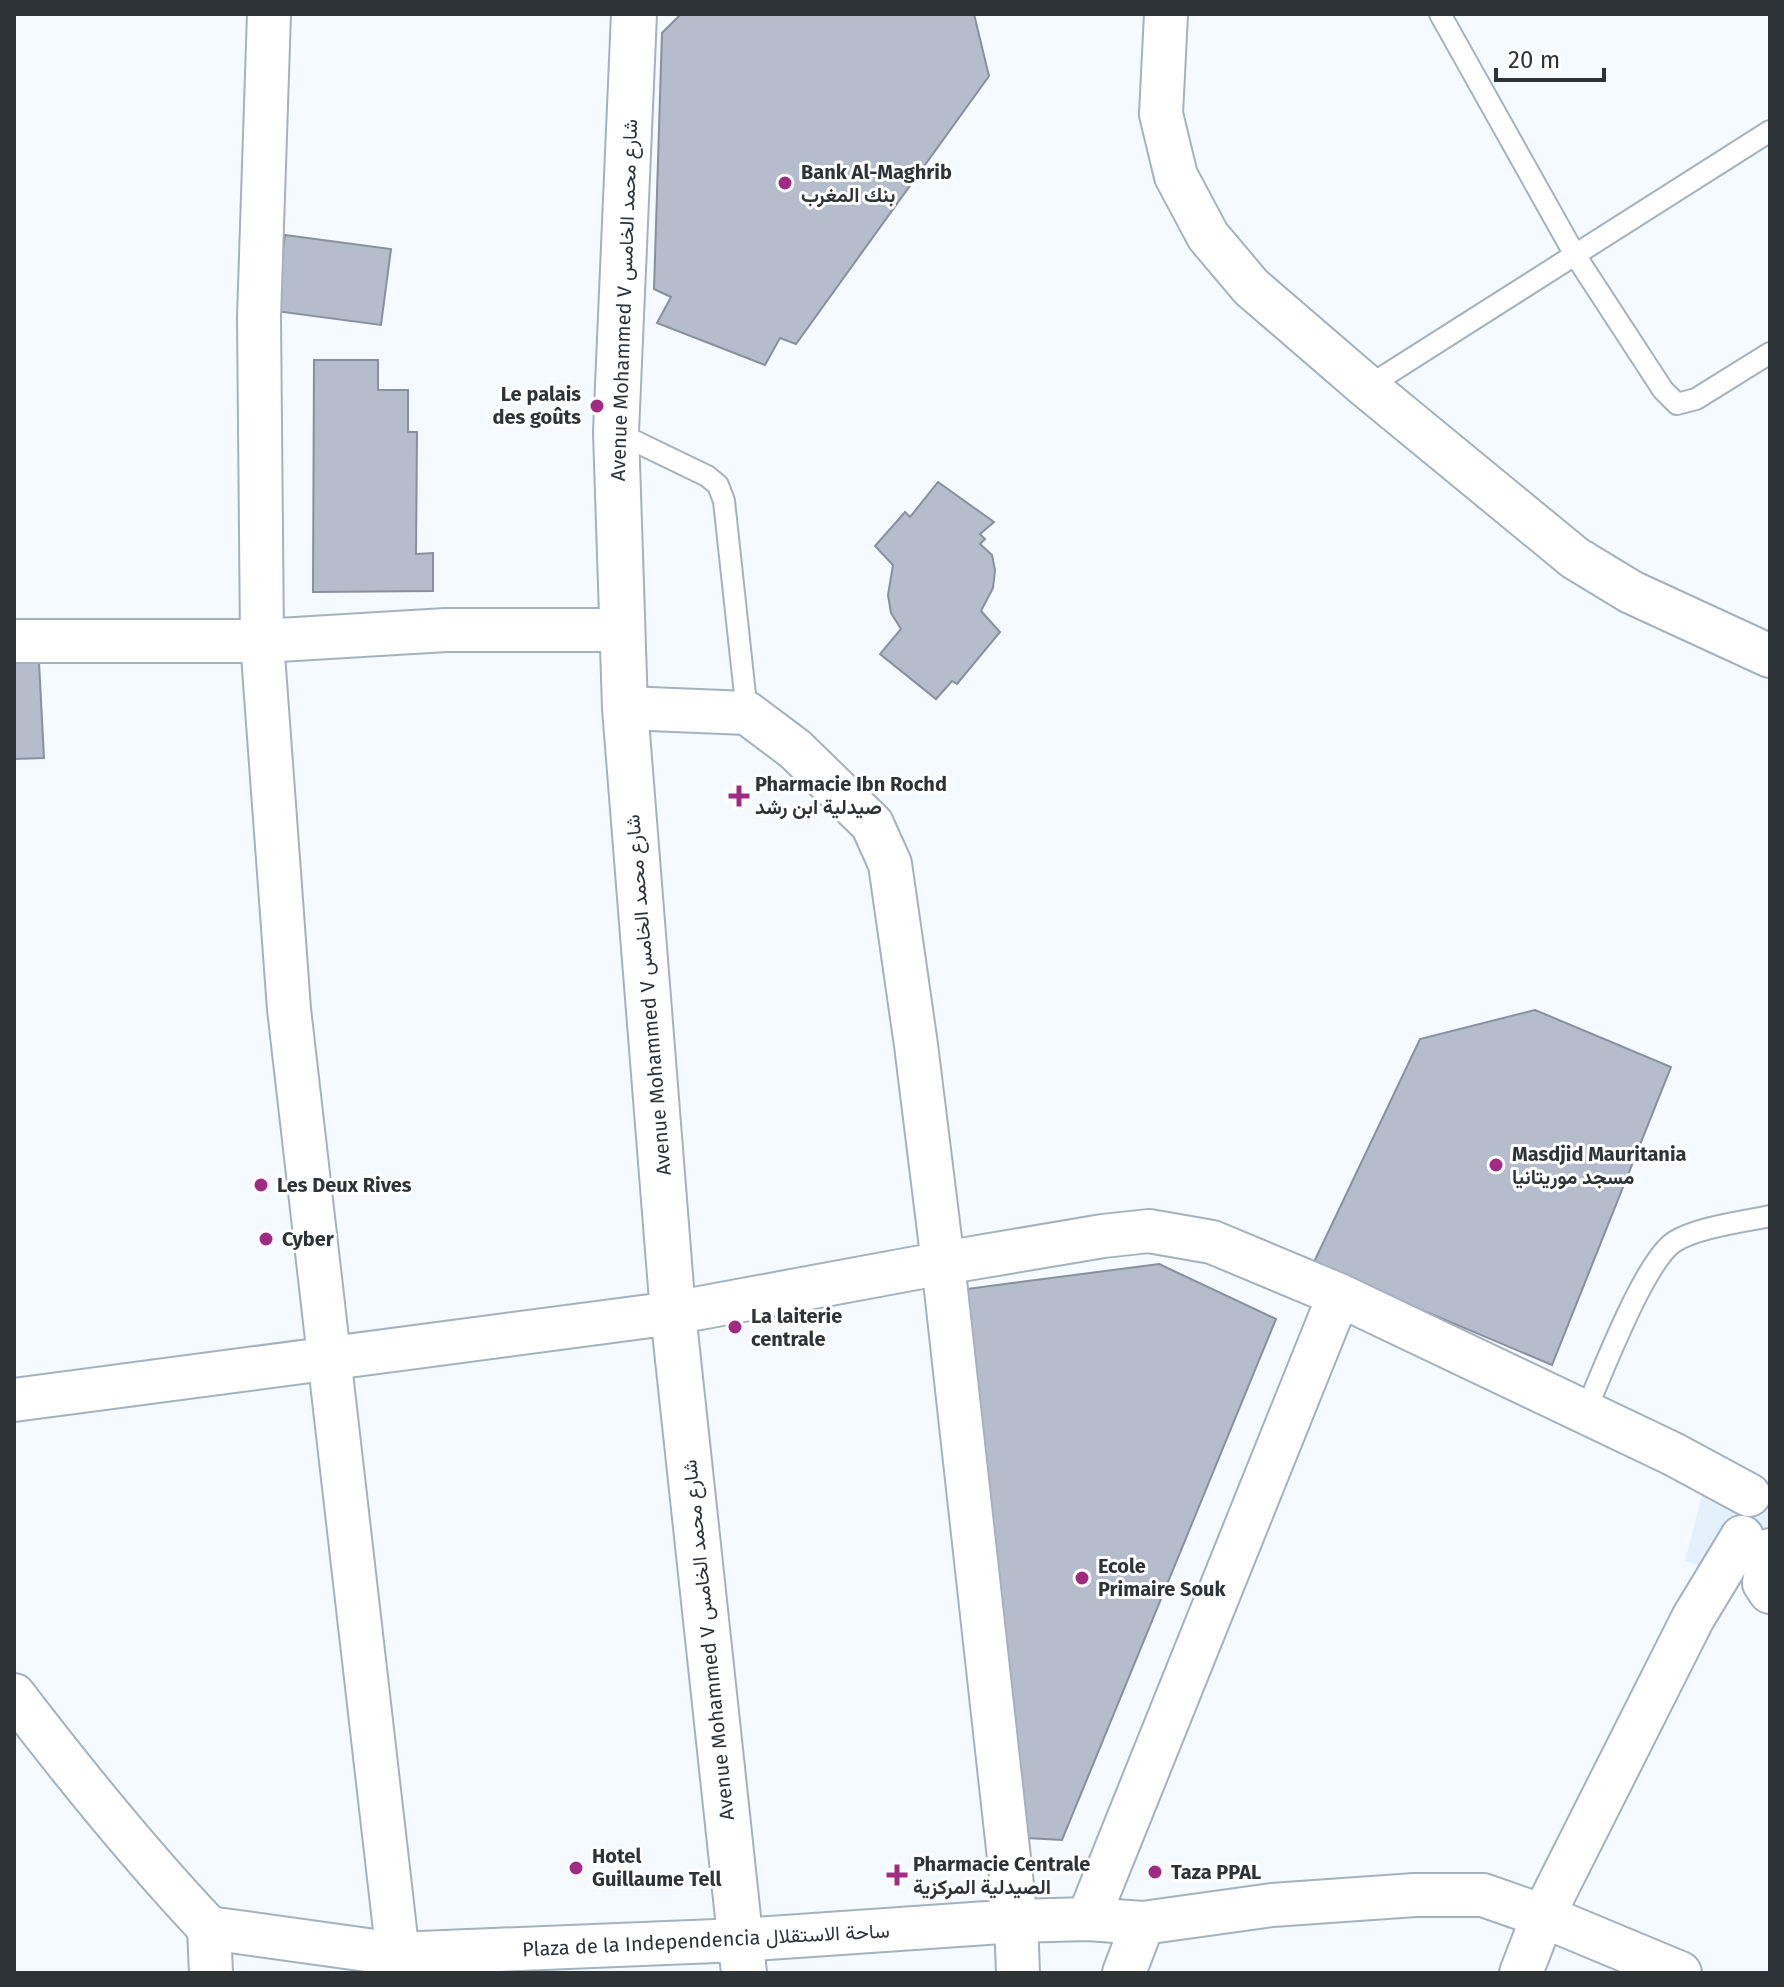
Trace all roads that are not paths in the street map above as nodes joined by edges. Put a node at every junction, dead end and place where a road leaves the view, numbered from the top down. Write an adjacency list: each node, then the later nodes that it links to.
1 (269, 14): 12 (street)
2 (634, 14): 9 (street, Avenue Mohammed V شارع محمد الخامس)
3 (1166, 14): 8 (street)
4 (1440, 14): 6 (lane)
5 (1770, 131): 6 (lane)
6 (1575, 255): 7 (lane); 8 (lane)
7 (1770, 353)
8 (1367, 387): 13 (street)
9 (616, 432): 10 (street, Avenue Mohammed V شارع محمد الخامس); 15 (lane)
10 (623, 630): 12 (street); 14 (street, Avenue Mohammed V شارع محمد الخامس)
11 (14, 641): 12 (street)
12 (262, 641): 20 (street)
13 (1770, 656)
14 (625, 708): 15 (street); 19 (street, Avenue Mohammed V شارع محمد الخامس)
15 (747, 713): 17 (street)
16 (1770, 1216): 22 (lane)
17 (943, 1263): 18 (street); 19 (street); 29 (street)
18 (1339, 1295): 22 (street); 28 (street)
19 (673, 1313): 20 (street); 32 (street, Avenue Mohammed V شارع محمد الخامس)
20 (331, 1358): 21 (street); 33 (street)
21 (14, 1400)
22 (1585, 1412): 23 (street)
23 (1760, 1494): 24 (street)
24 (1761, 1544): 25 (street); 27 (street)
25 (1770, 1592)
26 (14, 1695): 31 (street)
27 (1543, 1916): 30 (street, Plaza de la Independencia ساحة الاستقلال); 37 (street); 38 (street, Plaza de la Independencia ساحة الاستقلال)
28 (1088, 1919): 29 (street, Plaza de la Independencia ساحة الاستقلال); 30 (street, Plaza de la Independencia ساحة الاستقلال)
29 (1016, 1921): 32 (street, Plaza de la Independencia ساحة الاستقلال); 35 (street)
30 (1143, 1923): 36 (street)
31 (209, 1928): 33 (street, Plaza de la Independencia ساحة الاستقلال); 34 (street)
32 (742, 1956): 33 (street, Plaza de la Independencia ساحة الاستقلال)
33 (398, 1963)
34 (211, 1973)
35 (1018, 1973)
36 (1124, 1973)
37 (1521, 1973)
38 (1680, 1973)

